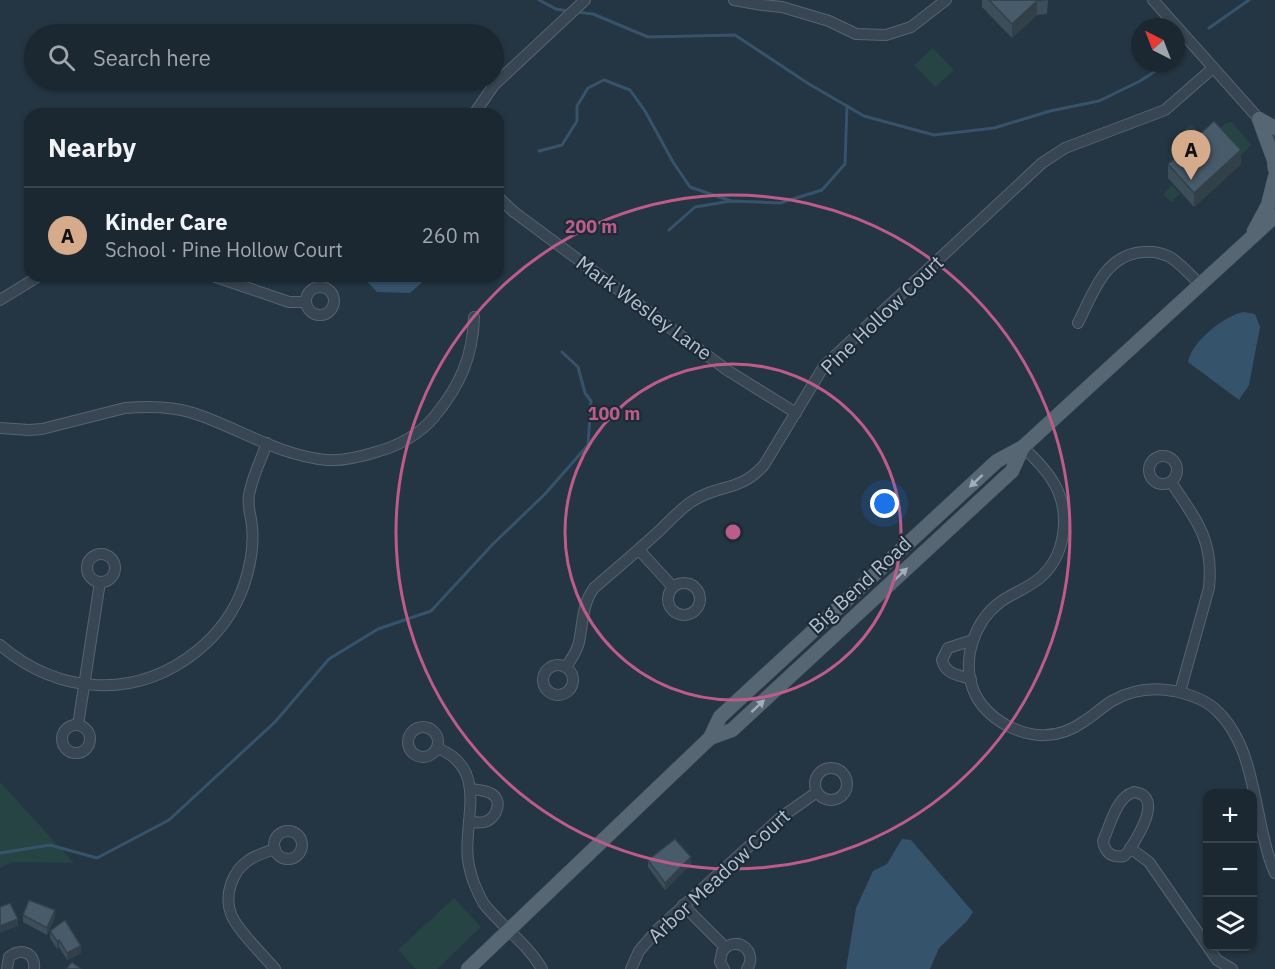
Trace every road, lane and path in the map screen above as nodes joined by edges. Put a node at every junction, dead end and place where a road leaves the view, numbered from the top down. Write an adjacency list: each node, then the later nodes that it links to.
1 (585, 0): 6 (street)
2 (734, 0): 3 (street)
3 (946, 0)
4 (1153, 0): 5 (street)
5 (1213, 68): 9 (street); 25 (street, Pine Hollow Court)
6 (504, 76)
7 (491, 90): 8 (street)
8 (478, 108)
9 (1259, 119): 10 (main road); 11 (street); 12 (main road)
10 (1275, 128)
11 (1275, 137)
12 (1275, 169)
13 (1275, 177): 17 (main road)
14 (504, 202): 25 (street, Mark Wesley Lane)
15 (1275, 216): 17 (main road, Big Bend Road)
16 (1275, 229): 17 (main road)
17 (1250, 240): 20 (main road, Big Bend Road)
18 (29, 282): 21 (street)
19 (231, 282): 22 (street)
20 (1201, 285): 24 (street); 28 (main road, Big Bend Road)
21 (0, 300)
22 (305, 302)
23 (474, 317): 27 (street)
24 (1078, 323)
25 (796, 412): 30 (street, Pine Hollow Court)
26 (0, 428): 27 (street)
27 (267, 443): 37 (street)
28 (1023, 447): 33 (street); 48 (main road, Big Bend Road)
29 (1171, 482): 38 (street)
30 (639, 550): 32 (street); 35 (street, Pine Hollow Court)
31 (100, 582): 37 (street)
32 (673, 587)
33 (973, 640): 36 (street); 36 (street)
34 (0, 645): 37 (street)
35 (566, 667)
36 (971, 679): 38 (street)
37 (85, 684): 39 (street)
38 (1180, 692): 46 (street)
39 (78, 725)
40 (437, 748): 41 (street)
41 (471, 789): 43 (street); 43 (street)
42 (817, 792): 47 (street, Arbor Meadow Court)
43 (470, 822): 48 (street)
44 (1130, 848): 44 (street); 58 (street)
45 (274, 849): 52 (street)
46 (1275, 873)
47 (683, 905): 49 (street); 55 (street, Arbor Meadow Court)
48 (510, 930): 53 (main road, Big Bend Road); 54 (street)
49 (725, 947): 56 (street); 57 (street)
50 (5, 967): 51 (street)
51 (34, 969)
52 (275, 969)
53 (468, 969)
54 (542, 969)
55 (631, 969)
56 (724, 969)
57 (747, 969)
58 (1232, 969)

